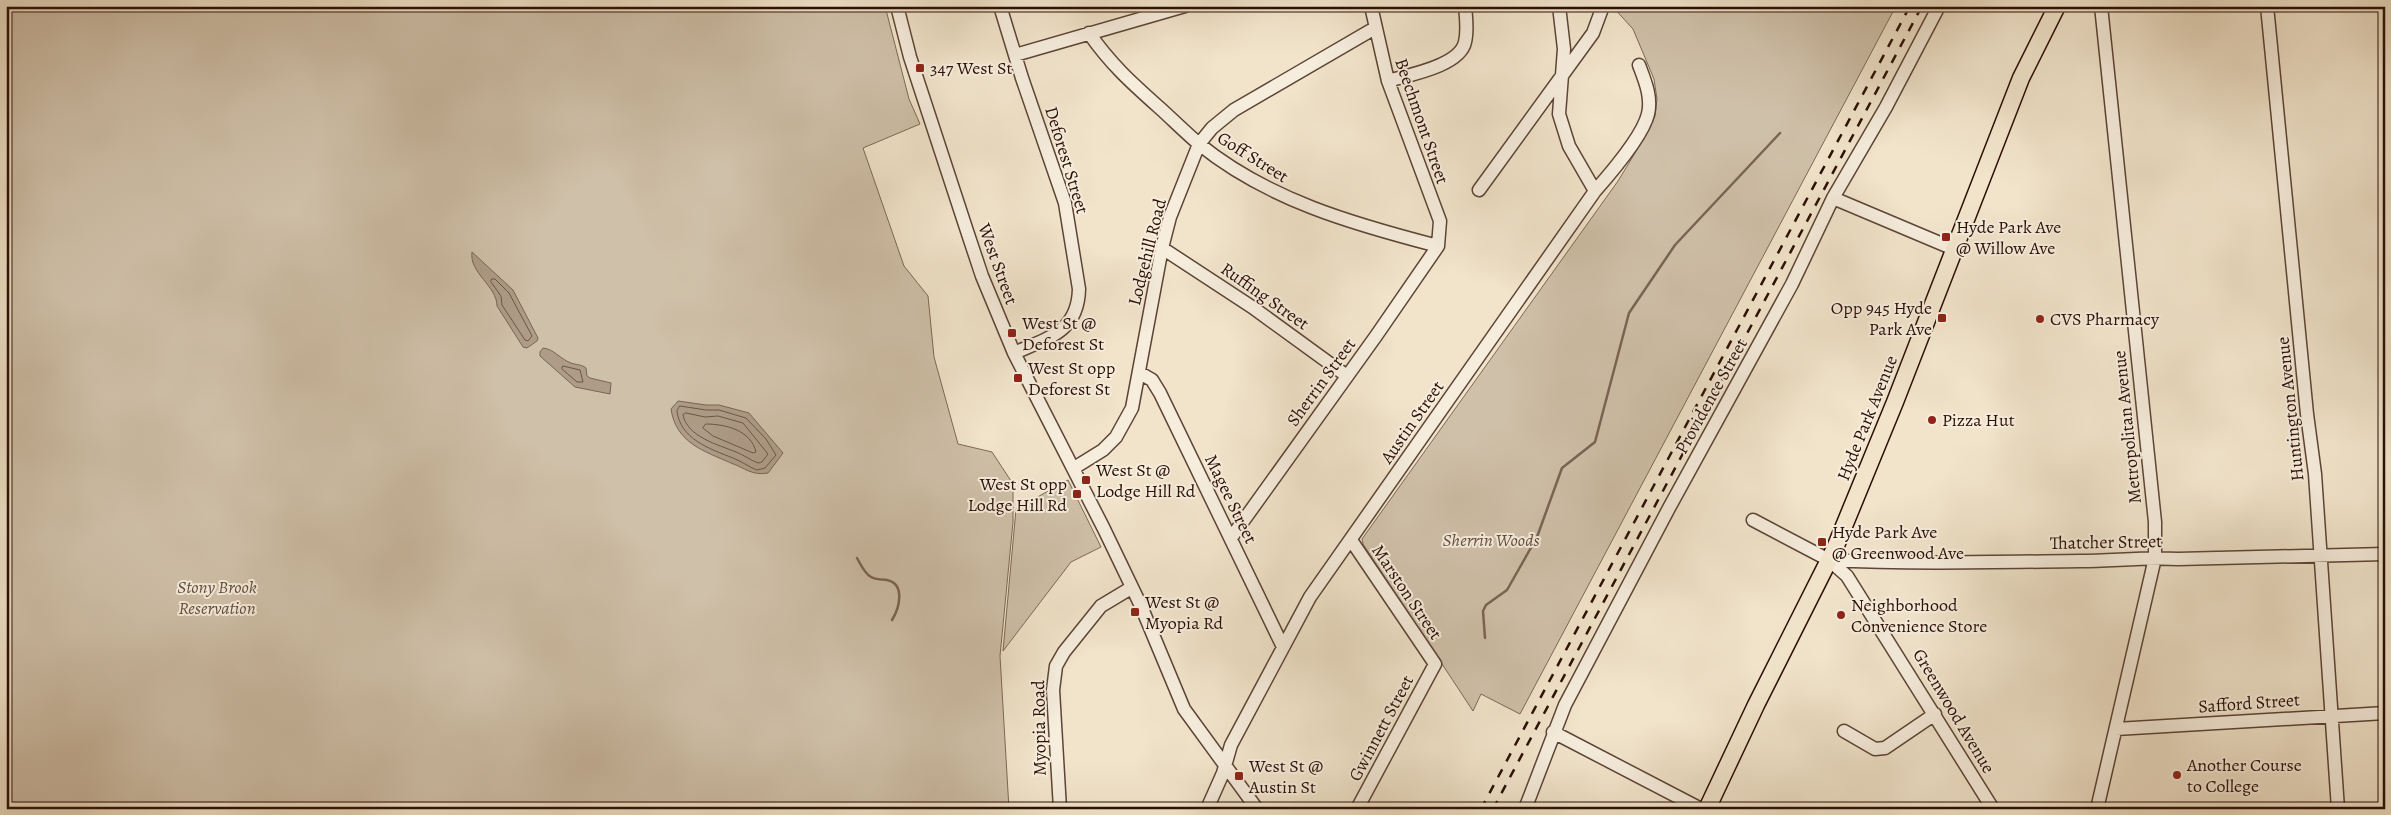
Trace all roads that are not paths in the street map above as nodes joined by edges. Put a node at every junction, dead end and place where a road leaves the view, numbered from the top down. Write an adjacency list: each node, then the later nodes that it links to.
1 (898, 6): 25 (street, West Street)
2 (1000, 6): 14 (street, Deforest Street)
3 (1185, 6): 13 (street)
4 (1371, 6): 12 (street, Beechmont Street)
5 (1465, 6): 17 (street)
6 (1559, 6): 16 (street)
7 (1603, 6): 16 (street)
8 (1939, 6): 21 (street, Providence Street)
9 (2057, 6): 24 (main road, Hyde Park Avenue)
10 (2101, 6): 34 (street, Metropolitan Avenue)
11 (2267, 6): 33 (street, Huntington Avenue)
12 (1375, 28): 17 (street, Beechmont Street); 18 (street, Lodgehill Road)
13 (1089, 34): 14 (street); 18 (street, Goff Street)
14 (1014, 55): 25 (street, Deforest Street)
15 (1639, 65): 20 (street, Austin Street)
16 (1561, 79): 19 (street); 20 (street)
17 (1388, 81): 22 (street, Beechmont Street)
18 (1199, 144): 22 (street, Goff Street); 23 (street, Lodgehill Road)
19 (1479, 190)
20 (1595, 190): 31 (street, Austin Street)
21 (1833, 198): 24 (street); 46 (street, Providence Street)
22 (1438, 246): 27 (street, Sherrin Street)
23 (1162, 248): 26 (street, Lodgehill Road); 27 (street, Ruffing Street)
24 (1954, 249): 35 (main road, Hyde Park Avenue)
25 (1014, 353): 28 (street, West Street)
26 (1140, 372): 28 (street, Lodgehill Road); 30 (street, Magee Street)
27 (1347, 376): 30 (street, Sherrin Street)
28 (1074, 468): 38 (street, West Street)
29 (1753, 520): 35 (street, Greenwood Avenue)
30 (1230, 538): 39 (street, Magee Street)
31 (1351, 540): 39 (street, Austin Street); 40 (street, Marston Street)
32 (2385, 554): 33 (street, Thatcher Street)
33 (2320, 557): 34 (street, Thatcher Street); 43 (street, Huntington Avenue)
34 (2155, 558): 36 (street, Thatcher Street); 44 (street, Metropolitan Avenue)
35 (1829, 560): 36 (street, Thatcher Street); 37 (street, Greenwood Avenue); 54 (main road, Hyde Park Avenue)
36 (1863, 562): 37 (street)
37 (1852, 582): 42 (street, Greenwood Avenue)
38 (1131, 588): 47 (street, West Street); 48 (street, Myopia Road)
39 (1283, 647): 47 (street, Austin Street)
40 (1435, 664): 51 (street, Gwinnett Street)
41 (2385, 712): 43 (street, Safford Street)
42 (1935, 714): 45 (street); 55 (street, Greenwood Avenue)
43 (2332, 715): 44 (street, Safford Street); 57 (street, Huntington Avenue)
44 (2116, 728): 56 (street, Metropolitan Avenue)
45 (1844, 731)
46 (1553, 732): 52 (street, Providence Street); 53 (street)
47 (1225, 765): 49 (street, Austin Street); 50 (street, West Street)
48 (1060, 809)
49 (1207, 809)
50 (1257, 809)
51 (1357, 809)
52 (1525, 809)
53 (1702, 809)
54 (1707, 809)
55 (1993, 809)
56 (2097, 809)
57 (2338, 809)

